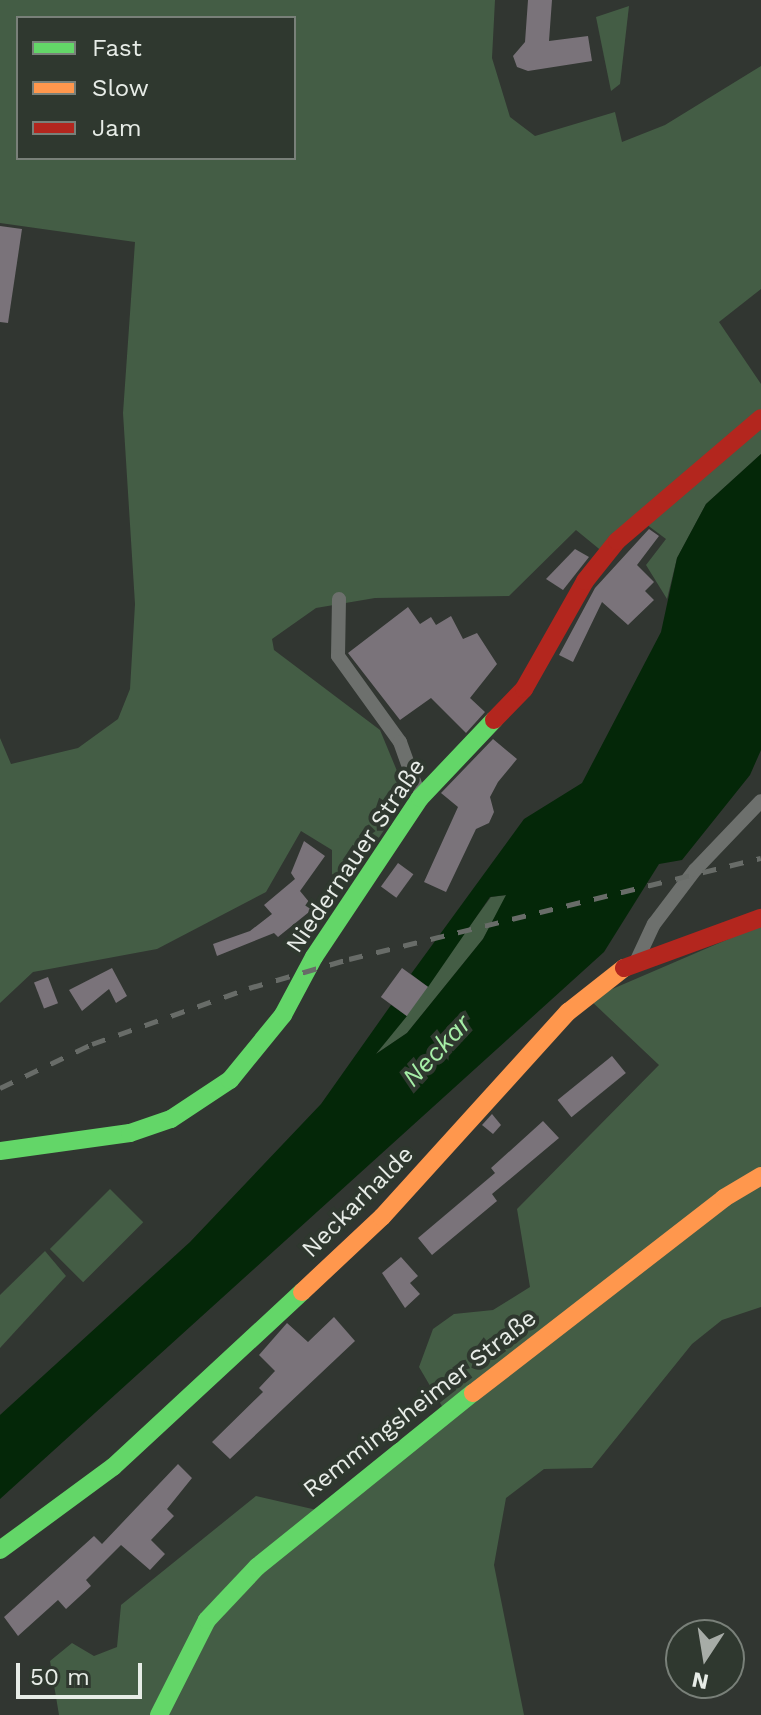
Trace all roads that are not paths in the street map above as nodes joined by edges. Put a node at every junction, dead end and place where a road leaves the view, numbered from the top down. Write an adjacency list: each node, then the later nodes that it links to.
1 (761, 418): 3 (street, Niedernauer Straße)
2 (339, 599): 3 (street)
3 (420, 798): 7 (street, Niedernauer Straße)
4 (761, 801): 6 (street)
5 (761, 918): 6 (street, Neckarhalde)
6 (637, 960): 9 (street, Neckarhalde)
7 (0, 1151)
8 (761, 1176): 10 (street, Remmingsheimer Straße)
9 (0, 1550)
10 (159, 1715)

